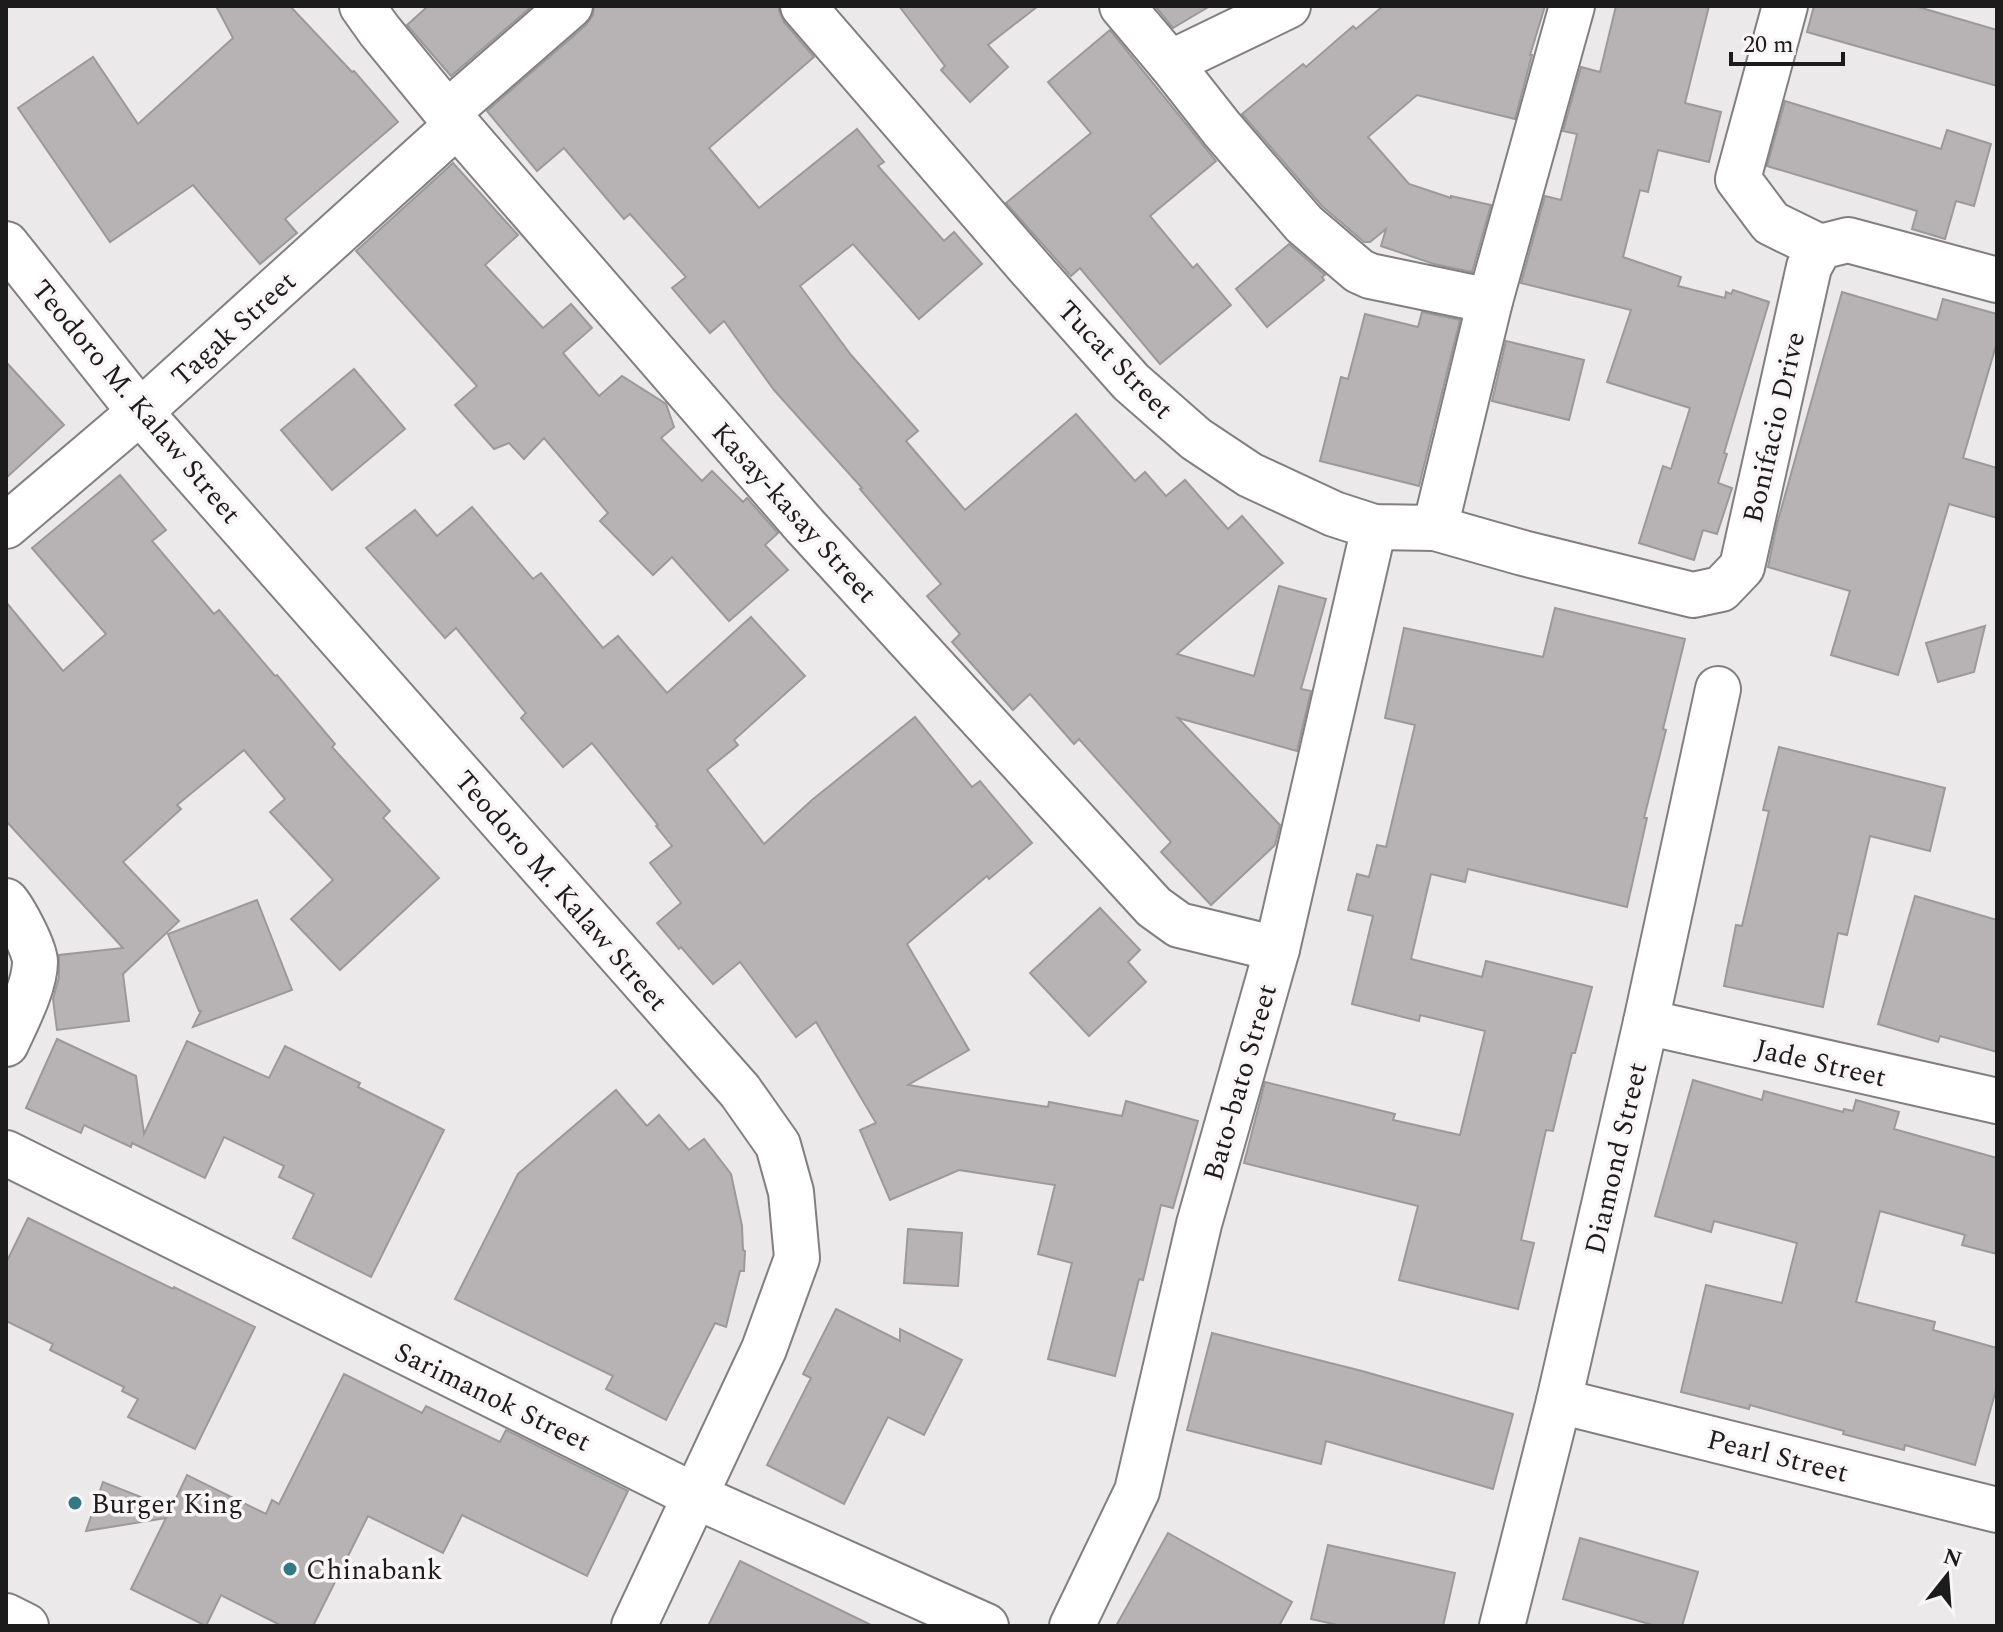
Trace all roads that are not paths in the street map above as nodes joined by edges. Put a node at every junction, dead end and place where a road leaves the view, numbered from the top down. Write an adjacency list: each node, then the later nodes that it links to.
1 (362, 6): 9 (street, Kasay-kasay Street)
2 (570, 6): 9 (street, Tagak Street)
3 (803, 6): 16 (street, Tucat Street)
4 (1122, 6): 8 (street)
5 (1288, 6): 8 (street)
6 (1572, 6): 13 (street)
7 (1785, 6): 11 (street)
8 (1170, 63): 13 (street)
9 (452, 119): 14 (street, Tagak Street); 21 (street, Kasay-kasay Street)
10 (6, 244): 14 (street, Teodoro M. Kalaw Street)
11 (1820, 247): 12 (street); 18 (street, Bonifacio Drive)
12 (1997, 280)
13 (1490, 301): 17 (street)
14 (140, 412): 15 (street, Tagak Street); 27 (street, Teodoro M. Kalaw Street)
15 (6, 526)
16 (1374, 527): 17 (street, Tucat Street); 21 (street, Bato-bato Street)
17 (1435, 528): 18 (street, Tucat Street)
18 (1530, 554)
19 (1718, 689): 22 (street, Diamond Street)
20 (6, 901): 23 (street)
21 (1277, 949): 33 (street, Bato-bato Street)
22 (1646, 1022): 24 (street, Jade Street); 26 (street, Diamond Street)
23 (6, 1044)
24 (1997, 1101)
25 (6, 1153): 27 (street, Sarimanok Street)
26 (1559, 1401): 28 (street, Pearl Street); 34 (street, Diamond Street)
27 (695, 1496): 31 (street, Teodoro M. Kalaw Street); 32 (street, Sarimanok Street)
28 (1997, 1510)
29 (6, 1616): 30 (street)
30 (26, 1626)
31 (634, 1626)
32 (986, 1626)
33 (1072, 1626)
34 (1502, 1626)

